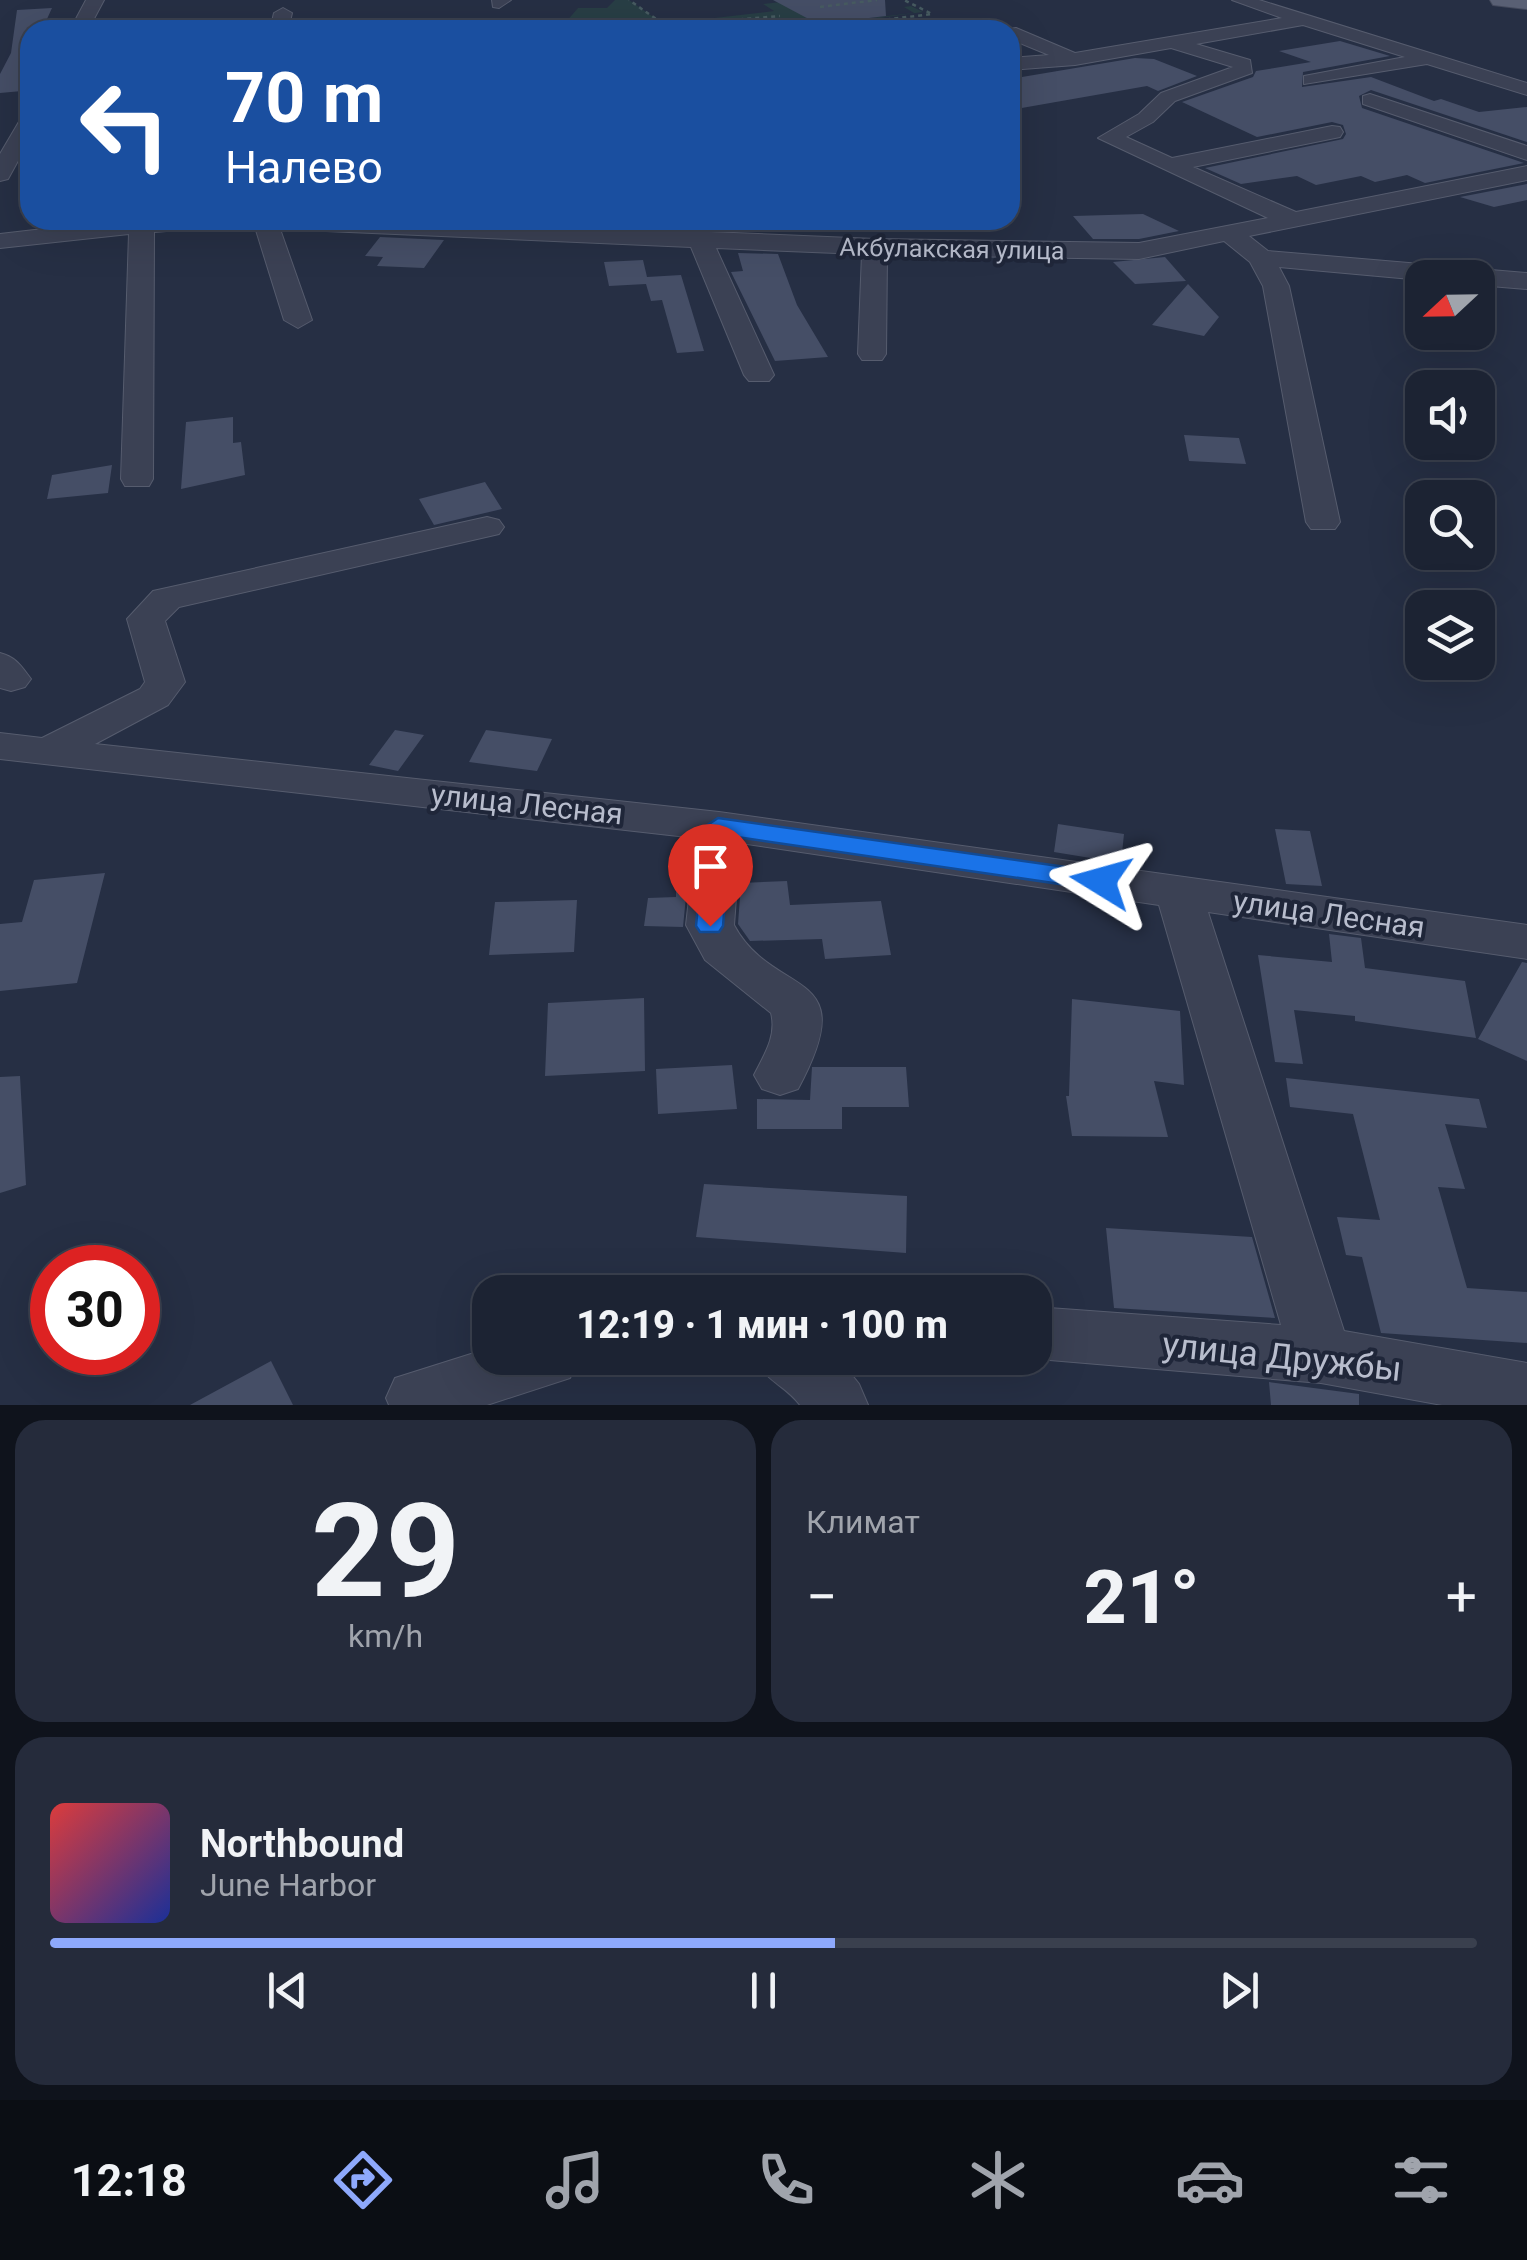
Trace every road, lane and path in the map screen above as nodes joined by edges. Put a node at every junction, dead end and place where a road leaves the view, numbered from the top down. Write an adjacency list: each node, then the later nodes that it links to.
1 (629, 0): 11 (path)
2 (876, 0): 9 (path)
3 (904, 0): 7 (path)
4 (1240, 0): 14 (street)
5 (1501, 0): 6 (main road)
6 (1527, 3)
7 (913, 4): 8 (path); 13 (path)
8 (902, 6)
9 (820, 7)
10 (780, 16): 12 (path)
11 (659, 20)
12 (740, 20)
13 (882, 20)
14 (1302, 20): 16 (street); 17 (street)
15 (1020, 36): 18 (street)
16 (1173, 43): 18 (street); 26 (street)
17 (1428, 58): 20 (street); 21 (street)
18 (1075, 59): 19 (street)
19 (1020, 63)
20 (1310, 80)
21 (1527, 89)
22 (1370, 100): 25 (street)
23 (1332, 132): 26 (street)
24 (20, 137): 28 (street)
25 (1527, 153)
26 (1168, 165): 29 (street)
27 (1527, 173): 29 (street, Акбулакская улица)
28 (0, 174)
29 (1298, 222): 36 (street, Акбулакская улица)
30 (1023, 229): 40 (street)
31 (98, 230): 37 (street)
32 (142, 230): 46 (street)
33 (268, 230): 43 (street)
34 (461, 230): 38 (street, Акбулакская улица)
35 (733, 231): 38 (street, Акбулакская улица); 39 (street, Акбулакская улица)
36 (1232, 234): 40 (street, Акбулакская улица); 41 (street)
37 (0, 241)
38 (701, 241): 45 (street)
39 (875, 248): 40 (street, Акбулакская улица); 44 (street)
40 (1048, 252)
41 (1261, 258): 42 (street); 47 (street)
42 (1527, 281)
43 (298, 320)
44 (872, 354)
45 (759, 375)
46 (137, 479)
47 (1324, 522)
48 (486, 527): 50 (street)
49 (0, 746): 50 (street, улица Лесная)
50 (49, 752): 51 (street, улица Лесная)
51 (718, 826): 52 (street, улица Лесная); 54 (street)
52 (1178, 892): 53 (street, улица Лесная); 56 (street)
53 (1527, 942)
54 (780, 1075)
55 (1052, 1335): 56 (street, улица Дружбы)
56 (1321, 1355): 58 (street, улица Дружбы)
57 (492, 1375): 59 (street)
58 (1527, 1392)
59 (417, 1398)

